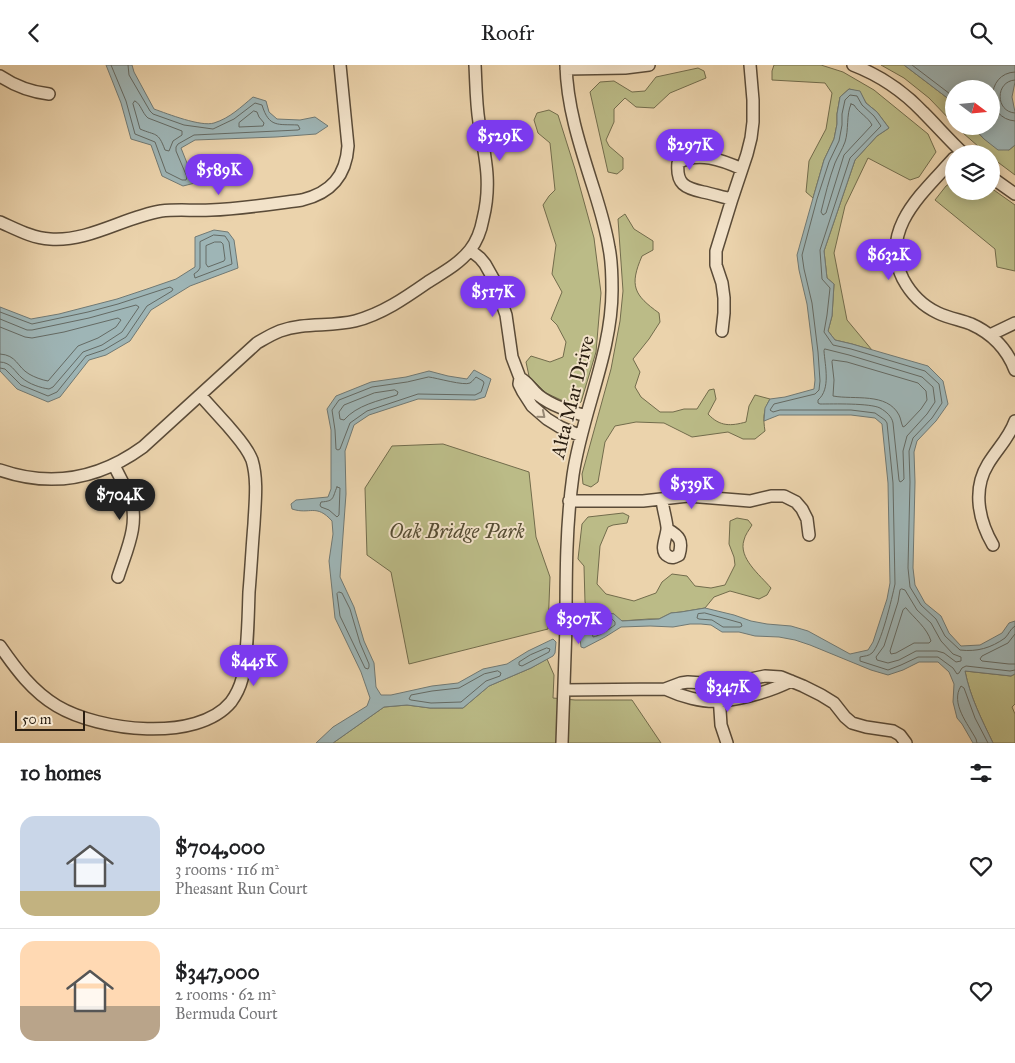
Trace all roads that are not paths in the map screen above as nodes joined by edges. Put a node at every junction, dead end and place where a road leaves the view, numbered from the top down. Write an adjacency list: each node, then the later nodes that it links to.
1 (340, 65): 15 (street)
2 (475, 65): 16 (street)
3 (649, 65): 6 (street)
4 (750, 65): 10 (street)
5 (853, 65): 9 (street)
6 (566, 67): 23 (street, Alta Mar Drive)
7 (0, 76): 8 (street)
8 (49, 94)
9 (951, 145)
10 (742, 169): 14 (street); 14 (street)
11 (945, 169): 19 (street)
12 (1000, 183): 13 (street)
13 (1015, 194)
14 (732, 199): 18 (street)
15 (0, 221)
16 (470, 250): 21 (street); 22 (street)
17 (1015, 323): 19 (street)
18 (722, 331)
19 (990, 335): 20 (street)
20 (1015, 370)
21 (520, 378): 23 (street); 25 (street, one-way to 25)
22 (200, 395): 26 (street); 34 (street)
23 (586, 416): 25 (street, Alta Mar Drive)
24 (1015, 421): 32 (street)
25 (581, 436): 29 (street, Alta Mar Drive)
26 (114, 465): 27 (street); 33 (street)
27 (0, 470)
28 (662, 500): 29 (street); 30 (street); 31 (street)
29 (569, 501): 38 (street, Alta Mar Drive)
30 (667, 529)
31 (809, 535)
32 (993, 545)
33 (118, 577)
34 (0, 646)
35 (791, 681): 36 (street); 39 (street); 42 (street)
36 (718, 684): 37 (street); 39 (street)
37 (665, 689): 38 (street); 39 (street)
38 (564, 690): 40 (street, Alta Mar Drive)
39 (719, 701): 41 (street)
40 (562, 743)
41 (727, 743)
42 (906, 743)

